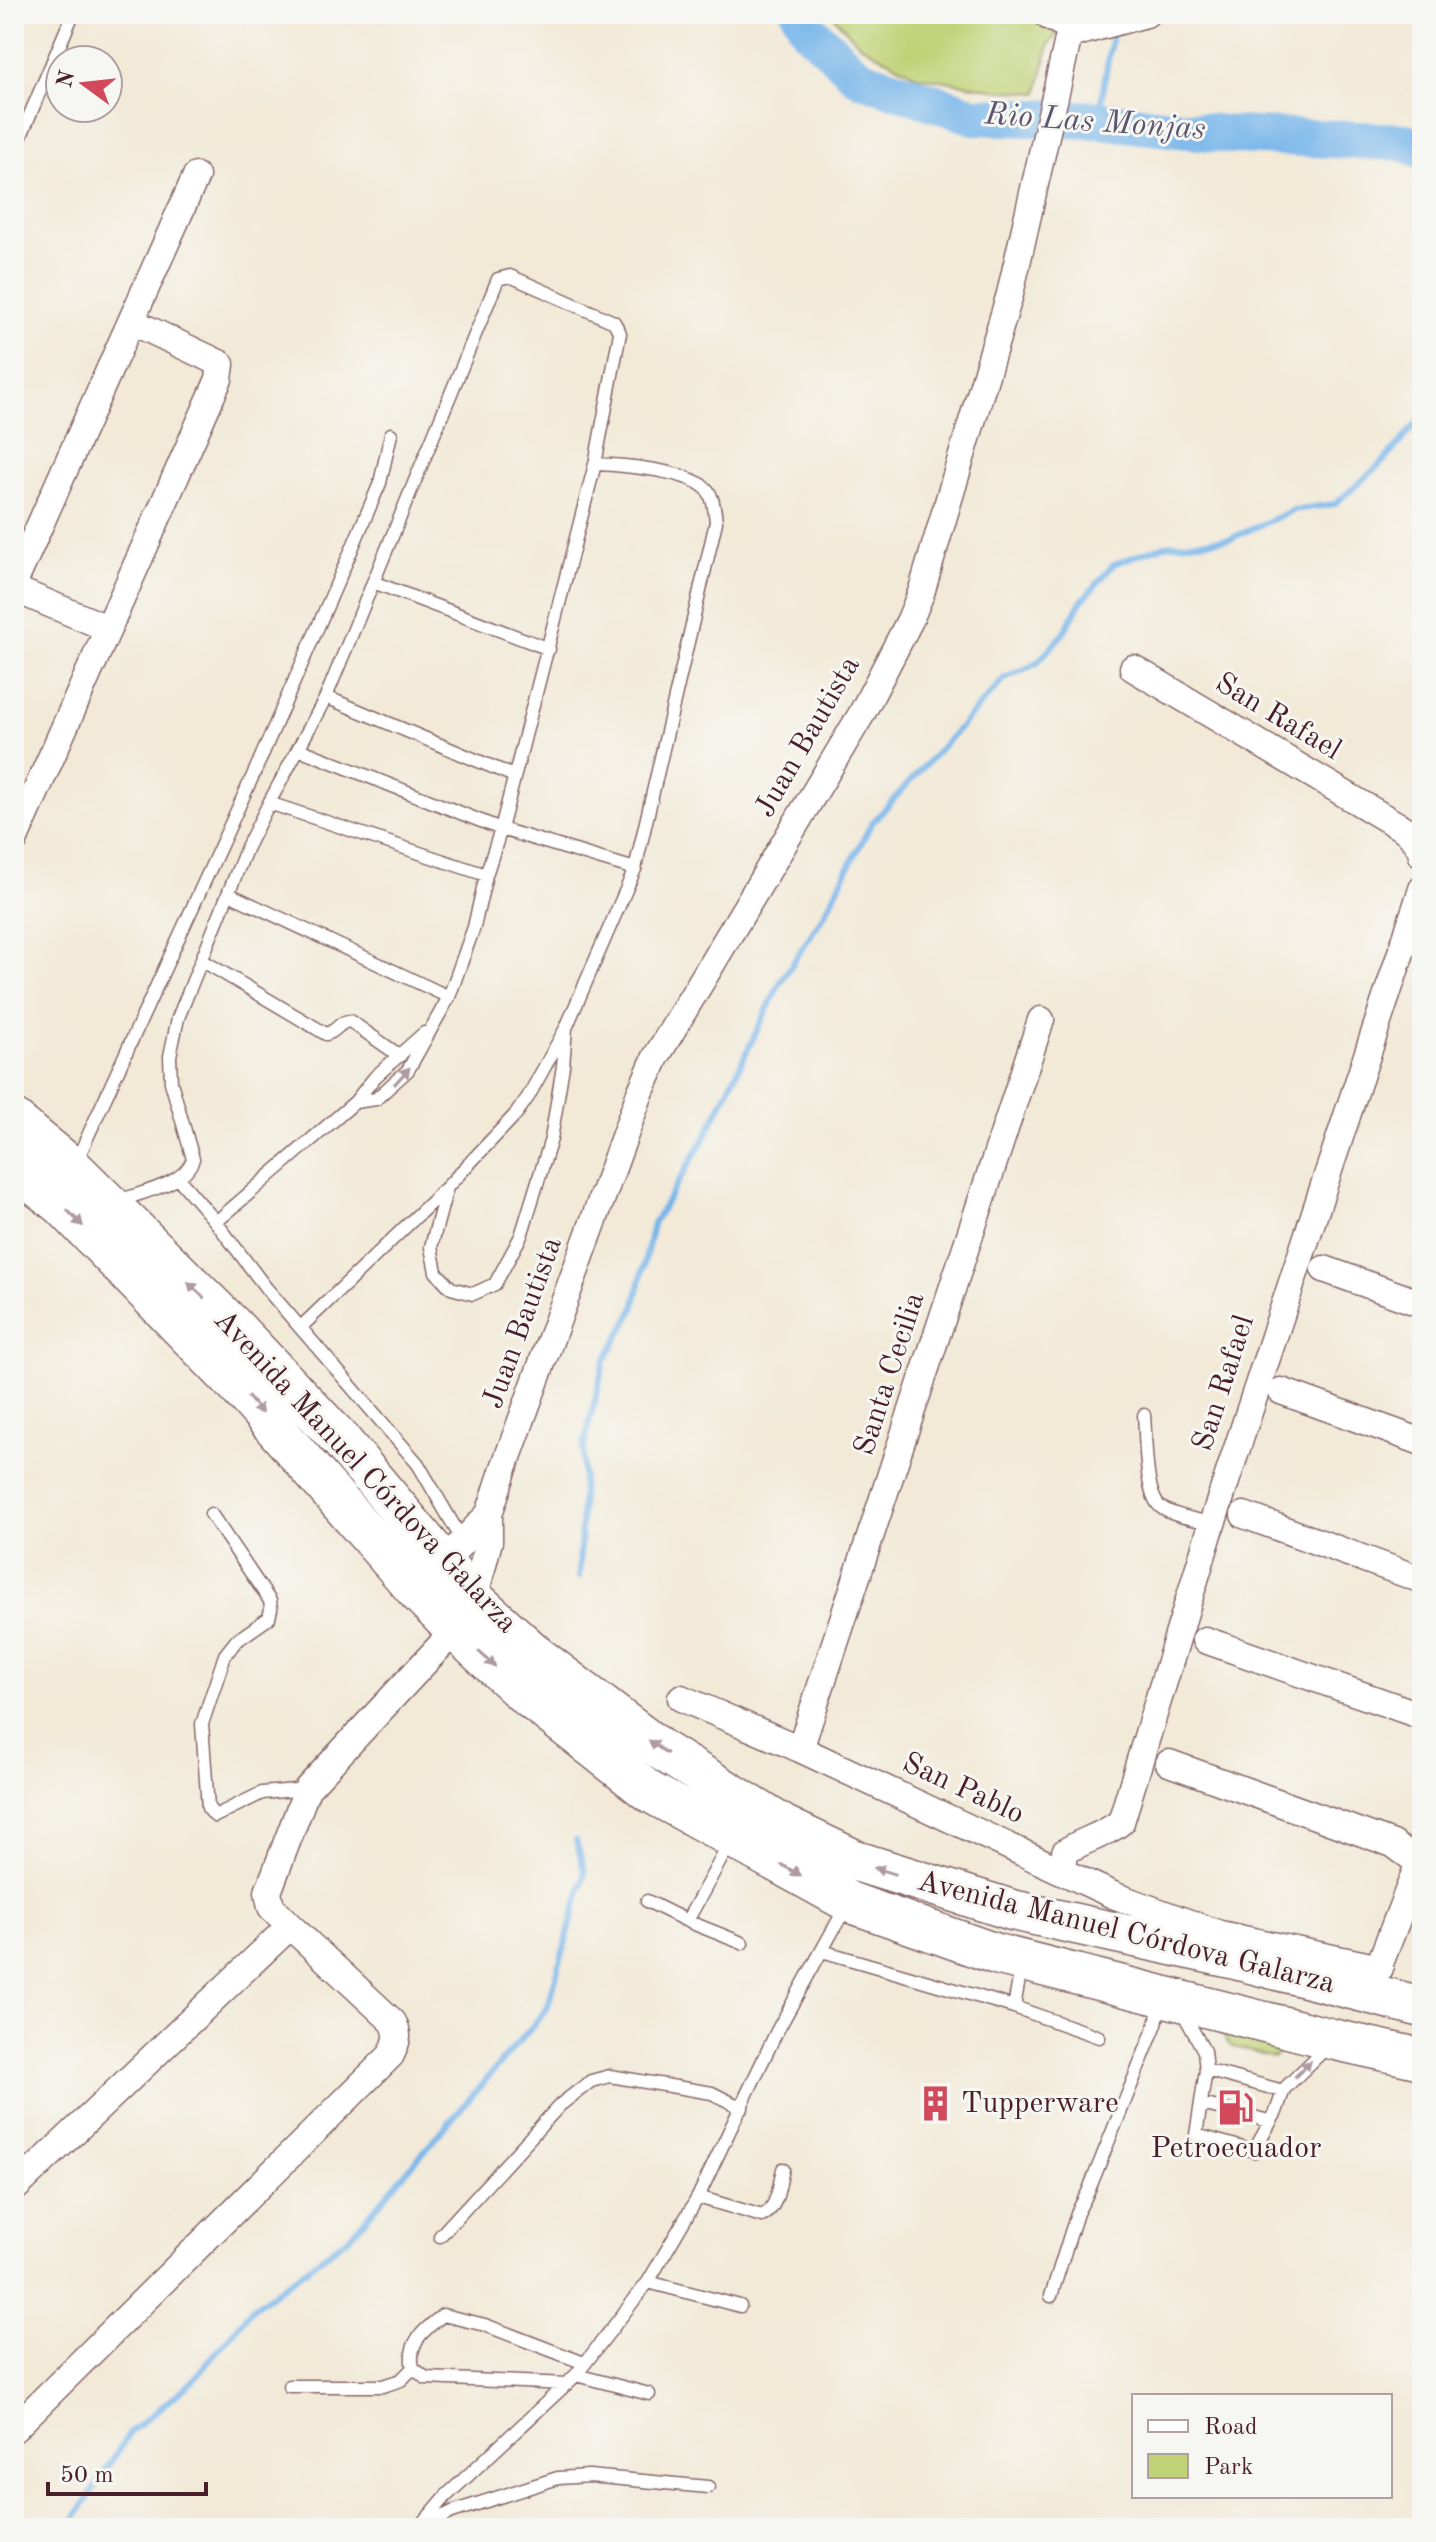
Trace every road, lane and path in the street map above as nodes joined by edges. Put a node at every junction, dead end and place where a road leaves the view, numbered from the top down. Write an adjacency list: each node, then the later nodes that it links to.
1 (73, 14): 5 (lane)
2 (1037, 14): 4 (lane)
3 (1136, 16): 4 (street)
4 (1068, 41): 47 (street, Juan Bautista)
5 (14, 152)
6 (196, 176): 7 (street)
7 (133, 322): 11 (street); 12 (street)
8 (391, 434): 34 (lane)
9 (595, 464): 10 (lane); 13 (lane); 22 (lane)
10 (373, 582): 13 (lane); 15 (lane)
11 (14, 586): 12 (street)
12 (107, 628): 20 (street)
13 (549, 649): 17 (lane)
14 (1133, 668): 21 (street, San Rafael)
15 (326, 697): 16 (lane); 17 (lane)
16 (299, 749): 18 (lane); 19 (lane)
17 (514, 776): 19 (lane)
18 (269, 803): 23 (lane); 25 (lane)
19 (501, 829): 22 (lane); 23 (lane)
20 (14, 841)
21 (1422, 855)
22 (635, 869): 30 (lane)
23 (486, 875): 27 (lane)
24 (1422, 889): 49 (street, San Rafael)
25 (229, 894): 26 (lane); 27 (lane)
26 (203, 961): 31 (lane); 36 (lane)
27 (449, 997): 29 (lane)
28 (1041, 1020): 57 (street, Santa Cecilia)
29 (430, 1027): 31 (lane); 32 (lane, one-way to 29)
30 (566, 1028): 37 (lane); 37 (lane)
31 (400, 1056): 32 (lane)
32 (355, 1102): 39 (lane)
33 (14, 1120): 34 (main road, Avenida Manuel Córdova Galarza)
34 (73, 1168): 38 (main road, Avenida Manuel Córdova Galarza)
35 (14, 1169): 52 (main road, Avenida Manuel Córdova Galarza, one-way to 52)
36 (178, 1178): 38 (lane); 39 (lane)
37 (447, 1187): 42 (lane)
38 (109, 1205): 50 (main road, Avenida Manuel Córdova Galarza, one-way to 38)
39 (216, 1222): 42 (lane)
40 (1324, 1269): 41 (street)
41 (1422, 1304)
42 (301, 1327): 50 (lane)
43 (1281, 1391): 45 (street)
44 (1144, 1415): 49 (lane)
45 (1422, 1442)
46 (211, 1514): 59 (lane)
47 (489, 1514): 50 (street, Juan Bautista); 53 (street, Juan Bautista)
48 (1244, 1515): 51 (street)
49 (1212, 1524): 62 (street, San Rafael)
50 (454, 1552): 52 (street, Juan Bautista); 53 (main road, Avenida Manuel Córdova Galarza)
51 (1422, 1580)
52 (416, 1590): 53 (main road, Avenida Manuel Córdova Galarza)
53 (464, 1614): 59 (street); 60 (main road, Avenida Manuel Córdova Galarza, one-way to 60); 68 (main road, Avenida Manuel Córdova Galarza, one-way to 53)
54 (1205, 1640): 56 (street)
55 (681, 1698): 57 (street, San Pablo)
56 (1422, 1716)
57 (800, 1749): 62 (street, San Pablo)
58 (1169, 1763): 61 (street)
59 (307, 1789): 66 (street)
60 (732, 1838): 64 (main road, Avenida Manuel Córdova Galarza, one-way to 64); 65 (lane)
61 (1421, 1859): 71 (street)
62 (1063, 1870): 68 (street, San Pablo)
63 (647, 1901): 65 (lane)
64 (849, 1902): 69 (lane); 70 (main road, Avenida Manuel Córdova Galarza)
65 (687, 1921): 67 (lane)
66 (290, 1926): 85 (street); 96 (street)
67 (742, 1943)
68 (1225, 1946): 71 (main road, Avenida Manuel Córdova Galarza); 75 (main road)
69 (822, 1951): 74 (lane); 82 (lane)
70 (1021, 1961): 72 (main road, Avenida Manuel Córdova Galarza); 74 (lane)
71 (1373, 1981): 73 (main road, Avenida Manuel Córdova Galarza)
72 (1166, 1997): 75 (main road, Avenida Manuel Córdova Galarza); 79 (lane); 89 (lane)
73 (1420, 2003)
74 (1014, 2007): 76 (lane)
75 (1217, 2008): 77 (main road, Avenida Manuel Córdova Galarza)
76 (1099, 2037)
77 (1336, 2040): 78 (main road, Avenida Manuel Córdova Galarza); 80 (lane, one-way to 77)
78 (1422, 2059)
79 (1206, 2070): 80 (lane); 81 (lane)
80 (1283, 2091): 83 (lane)
81 (1202, 2104): 83 (lane); 83 (lane)
82 (742, 2108): 86 (lane); 87 (lane)
83 (1269, 2121)
84 (783, 2169): 86 (lane)
85 (14, 2189)
86 (698, 2197): 88 (lane)
87 (440, 2236)
88 (648, 2282): 90 (lane); 91 (lane)
89 (1051, 2296)
90 (740, 2306)
91 (584, 2363): 92 (lane); 93 (lane)
92 (413, 2368): 93 (lane); 94 (lane)
93 (571, 2380): 95 (lane); 98 (lane)
94 (289, 2386)
95 (649, 2394)
96 (14, 2429)
97 (708, 2487): 98 (lane)
98 (420, 2528)

